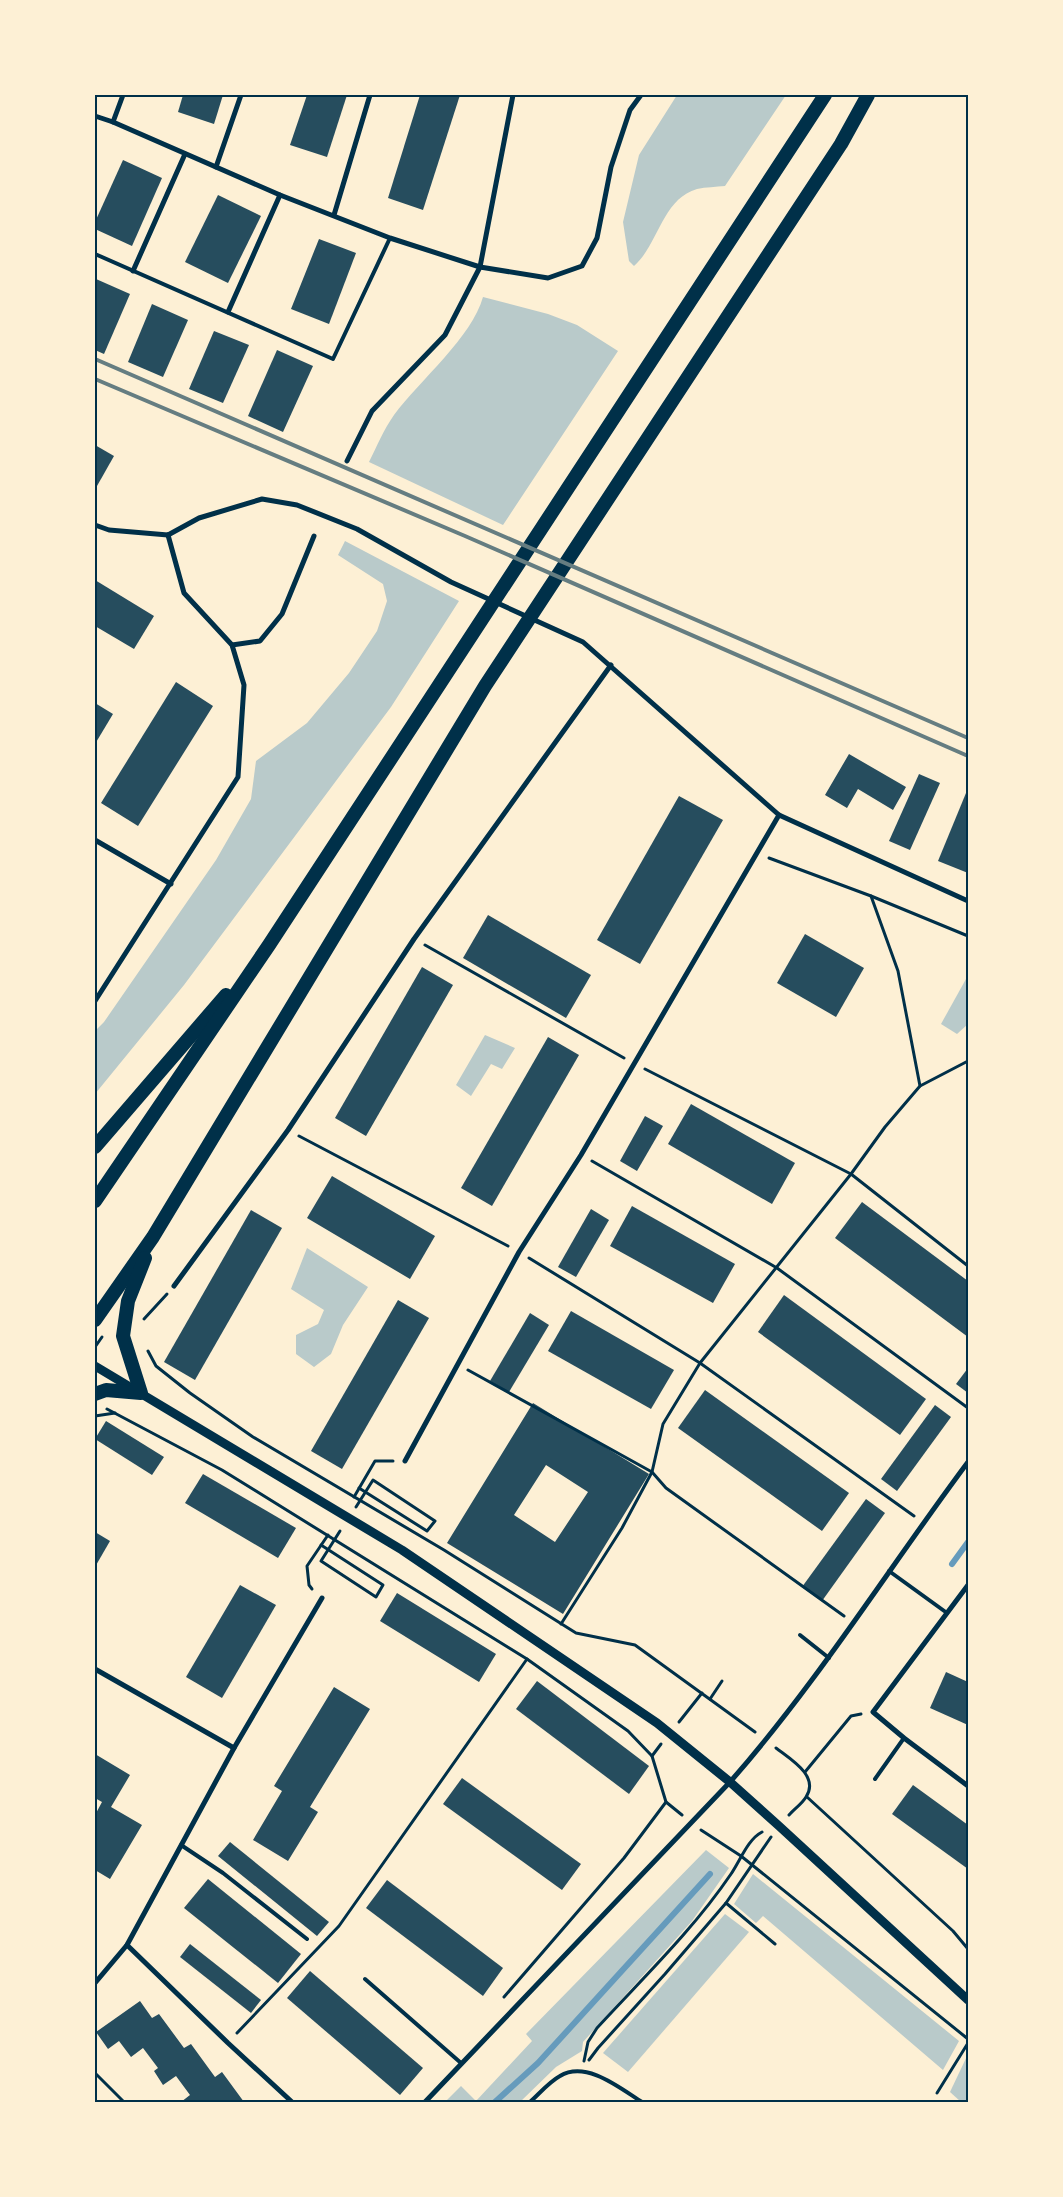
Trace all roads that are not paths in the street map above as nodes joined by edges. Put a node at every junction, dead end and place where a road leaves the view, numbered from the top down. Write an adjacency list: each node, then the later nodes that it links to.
1 (122, 95): 9 (street)
2 (241, 95): 11 (street)
3 (370, 95): 13 (street)
4 (513, 95): 16 (street)
5 (641, 95): 16 (street)
6 (825, 95): 29 (highway)
7 (868, 95): 33 (highway)
8 (95, 116): 9 (street)
9 (113, 122): 10 (street)
10 (185, 154): 11 (street); 17 (street)
11 (216, 167): 12 (street)
12 (280, 195): 13 (street); 18 (street)
13 (334, 215): 14 (street)
14 (390, 238): 16 (street); 18 (lane)
15 (95, 254): 17 (lane)
16 (480, 267): 19 (street)
17 (133, 271): 18 (lane)
18 (228, 312)
19 (348, 462)
20 (95, 525): 21 (street)
21 (168, 535): 23 (street); 24 (street)
22 (314, 536): 23 (street)
23 (232, 645): 27 (street)
24 (611, 665): 25 (street); 34 (street)
25 (779, 815): 28 (street); 39 (street)
26 (95, 840): 27 (street)
27 (171, 884): 30 (street)
28 (968, 901)
29 (269, 945): 31 (highway); 32 (highway)
30 (95, 1001)
31 (95, 1147)
32 (95, 1200)
33 (153, 1237): 35 (highway); 37 (highway)
34 (174, 1286)
35 (95, 1320)
36 (95, 1366): 37 (street)
37 (141, 1393): 38 (highway); 51 (street)
38 (95, 1394)
39 (405, 1461)
40 (968, 1462): 41 (street)
41 (890, 1571): 44 (lane); 46 (street)
42 (968, 1585): 44 (street)
43 (322, 1598): 49 (street)
44 (947, 1613): 48 (street)
45 (800, 1635): 46 (lane)
46 (829, 1658): 51 (street)
47 (95, 1669): 49 (street)
48 (904, 1738): 50 (lane); 52 (street)
49 (234, 1748): 53 (street)
50 (875, 1779)
51 (730, 1782): 58 (street); 59 (street)
52 (968, 1786)
53 (181, 1846): 54 (lane); 55 (street)
54 (307, 1939)
55 (127, 1945): 57 (street); 60 (street)
56 (365, 1979): 59 (lane)
57 (95, 1983)
58 (968, 2000)
59 (461, 2063): 61 (street)
60 (292, 2102)
61 (425, 2102)
62 (530, 2102): 63 (lane)
63 (642, 2102)

